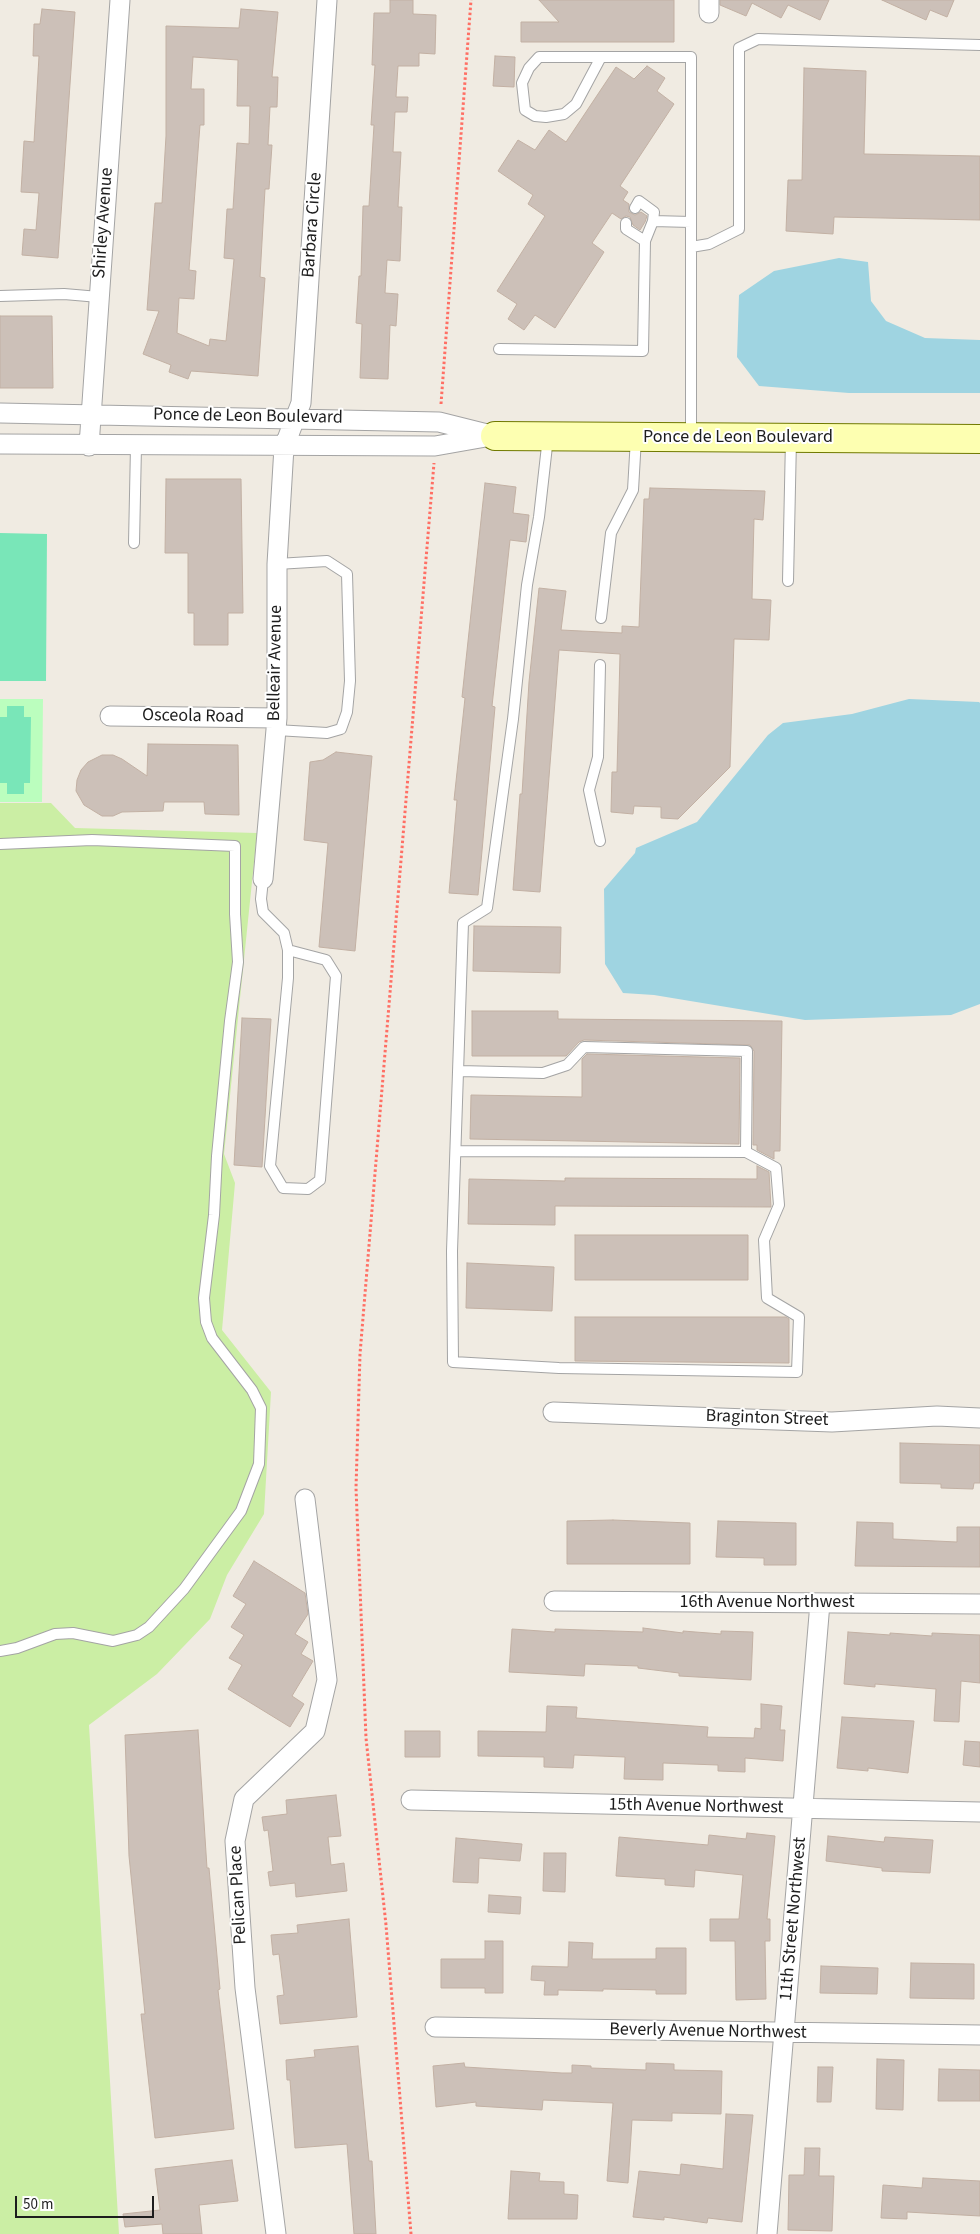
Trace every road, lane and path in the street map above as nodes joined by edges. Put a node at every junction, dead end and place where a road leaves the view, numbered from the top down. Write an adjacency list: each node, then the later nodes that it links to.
1 (120, 0): 13 (street, Shirley Avenue)
2 (328, 0): 17 (street, Barbara Circle)
3 (471, 0): 18 (path)
4 (980, 45): 11 (lane)
5 (601, 57): 5 (lane); 9 (lane)
6 (635, 208): 7 (lane)
7 (653, 221): 9 (lane); 10 (lane)
8 (626, 222): 10 (lane)
9 (691, 222): 11 (lane)
10 (645, 241): 14 (lane)
11 (691, 247): 22 (lane)
12 (0, 296): 13 (lane)
13 (99, 297): 16 (street, Shirley Avenue)
14 (499, 349)
15 (0, 413): 16 (street, Ponce de Leon Boulevard)
16 (91, 413): 17 (street, Ponce de Leon Boulevard); 26 (street, Shirley Avenue)
17 (296, 418): 18 (street, Ponce de Leon Boulevard); 29 (street, Barbara Circle)
18 (439, 422): 19 (street, Ponce de Leon Boulevard)
19 (495, 436): 20 (street, Ponce de Leon Boulevard); 28 (street, Ponce de Leon Boulevard)
20 (548, 436): 21 (street, Ponce de Leon Boulevard); 41 (lane)
21 (636, 437): 22 (street, Ponce de Leon Boulevard); 33 (lane)
22 (691, 438): 23 (street, Ponce de Leon Boulevard)
23 (790, 438): 24 (street, Ponce de Leon Boulevard); 32 (lane)
24 (980, 440)
25 (0, 444): 26 (street, Ponce de Leon Boulevard)
26 (89, 446): 27 (street, Ponce de Leon Boulevard)
27 (136, 446): 29 (street, Ponce de Leon Boulevard); 30 (lane)
28 (435, 446): 29 (street, Ponce de Leon Boulevard); 58 (path)
29 (284, 447): 31 (street, Belleair Avenue)
30 (134, 543)
31 (277, 564): 36 (street, Belleair Avenue); 36 (lane)
32 (788, 581)
33 (601, 618)
34 (600, 665): 37 (lane)
35 (110, 716): 36 (street, Osceola Road)
36 (276, 724): 39 (street, Belleair Avenue)
37 (600, 841)
38 (0, 844): 50 (lane)
39 (264, 879): 40 (lane)
40 (288, 950): 40 (lane)
41 (459, 1071): 42 (lane); 43 (lane)
42 (457, 1150): 43 (lane); 43 (lane)
43 (746, 1152)
44 (553, 1412): 45 (street, Braginton Street)
45 (980, 1418)
46 (305, 1499): 57 (street, Pelican Place)
47 (554, 1601): 48 (street, 16th Avenue Northwest)
48 (820, 1603): 49 (street, 16th Avenue Northwest); 52 (street, 11th Street Northwest)
49 (980, 1604)
50 (0, 1651)
51 (411, 1800): 52 (street, 15th Avenue Northwest)
52 (804, 1810): 53 (street, 15th Avenue Northwest); 55 (street, 11th Street Northwest)
53 (980, 1812)
54 (435, 2027): 55 (street, Beverly Avenue Northwest)
55 (784, 2034): 56 (street, Beverly Avenue Northwest); 59 (street, 11th Street Northwest)
56 (980, 2035)
57 (276, 2234)
58 (411, 2234)
59 (767, 2234)

